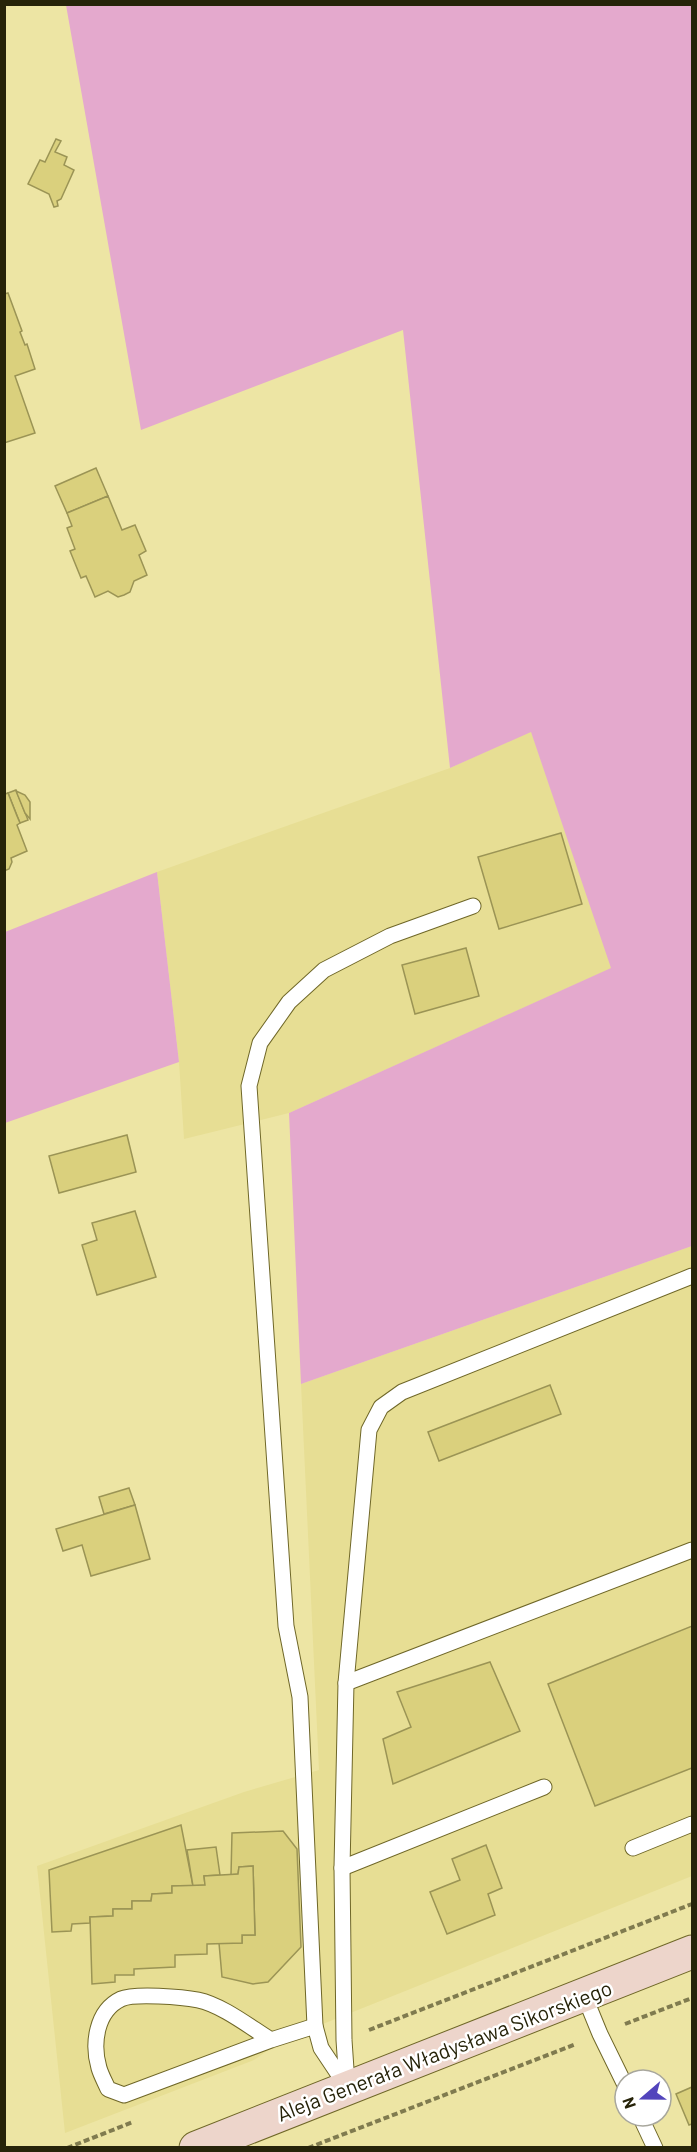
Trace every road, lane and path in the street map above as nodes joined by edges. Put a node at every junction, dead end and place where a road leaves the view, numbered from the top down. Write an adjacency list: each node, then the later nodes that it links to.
1 (473, 906): 13 (lane)
2 (693, 1276): 4 (lane)
3 (693, 1550): 4 (lane)
4 (346, 1683): 8 (lane)
5 (544, 1787): 8 (lane)
6 (693, 1824): 7 (lane)
7 (633, 1848)
8 (342, 1868): 16 (lane)
9 (693, 1904): 16 (path)
10 (693, 1952): 11 (main road, Aleja Generała Władysława Sikorskiego)
11 (584, 1995): 14 (lane); 18 (main road, Aleja Generała Władysława Sikorskiego)
12 (693, 1998): 14 (path)
13 (315, 2026): 15 (lane); 18 (lane)
14 (600, 2034): 17 (lane); 21 (path)
15 (270, 2040): 15 (lane)
16 (344, 2040): 18 (lane)
17 (617, 2068)
18 (347, 2087): 20 (main road, Aleja Generała Władysława Sikorskiego)
19 (646, 2128): 22 (lane)
20 (196, 2148)
21 (308, 2148)
22 (655, 2148)

